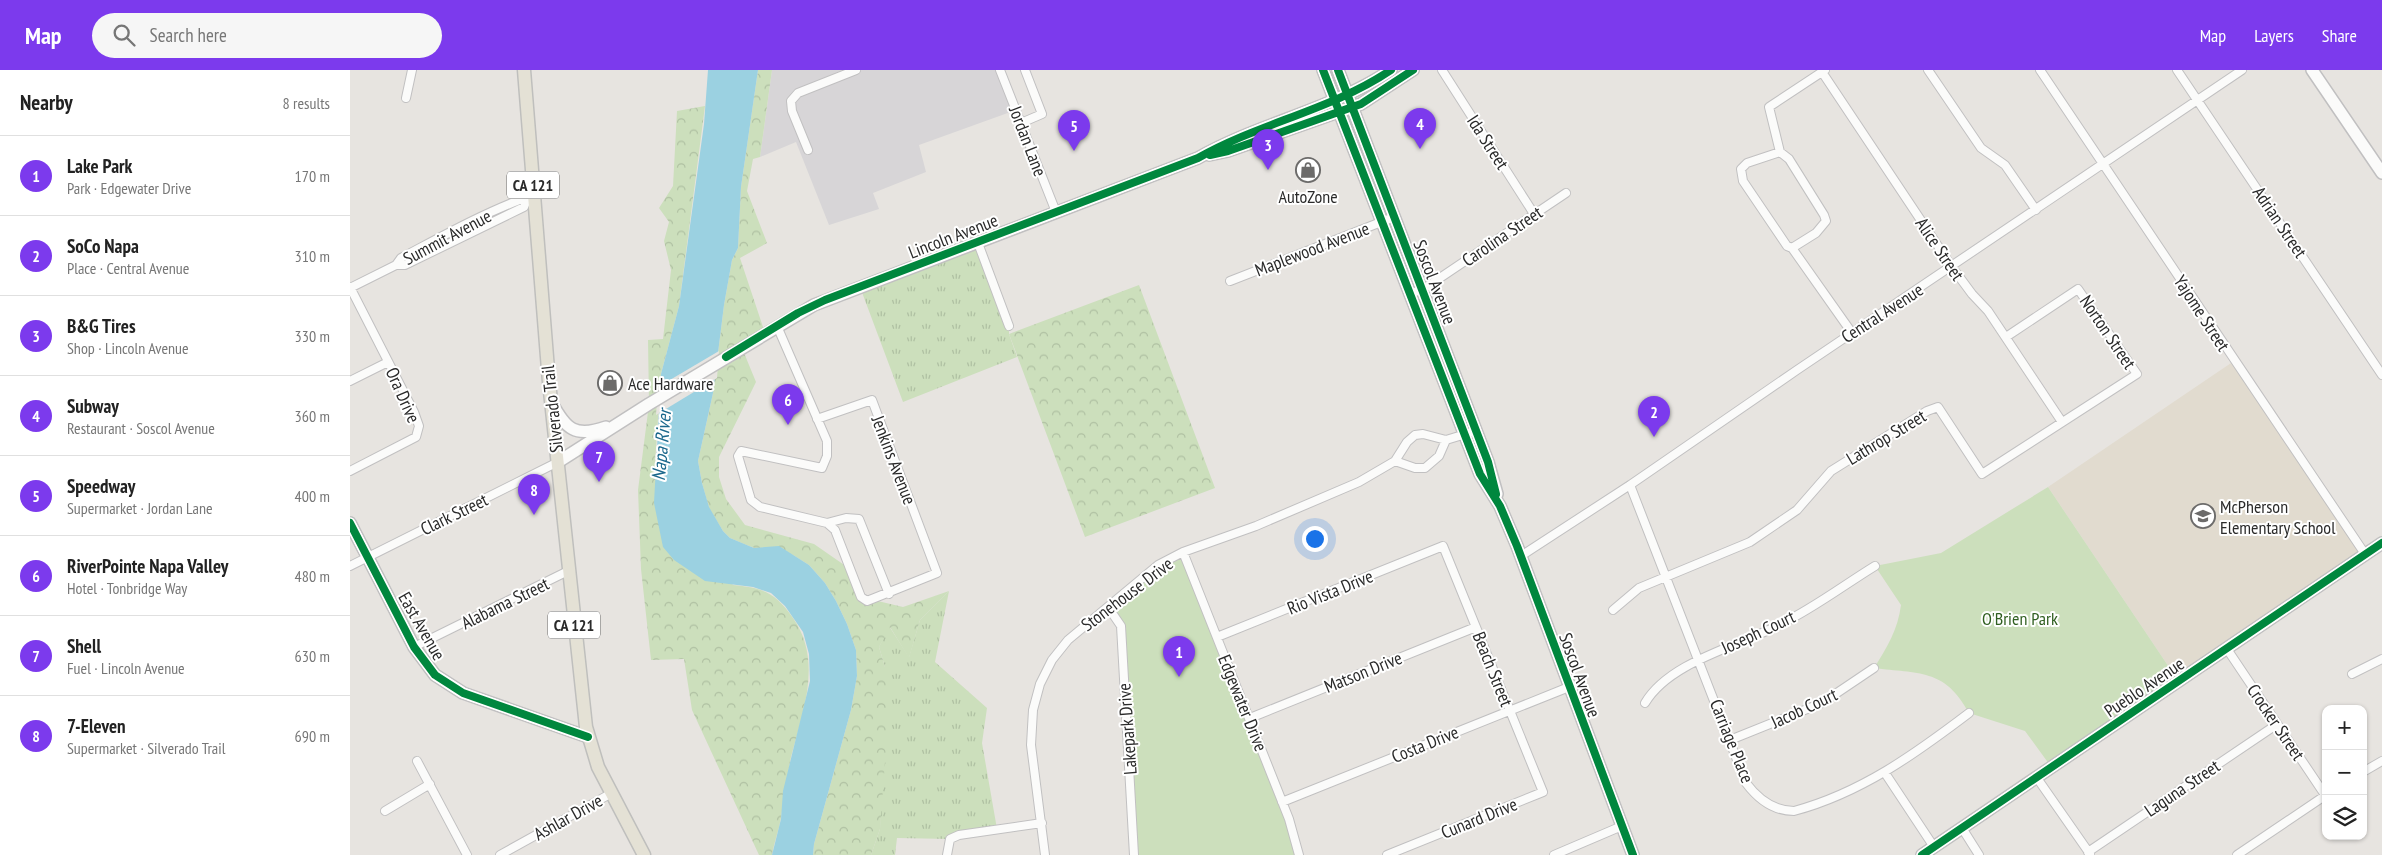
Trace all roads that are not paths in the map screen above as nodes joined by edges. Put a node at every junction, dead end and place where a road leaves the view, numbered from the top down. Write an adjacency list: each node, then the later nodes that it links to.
1 (412, 70): 18 (street)
2 (524, 70): 30 (main road, Silverado Trail / CA 121)
3 (856, 70): 24 (street)
4 (1000, 70): 23 (street, Jordan Lane)
5 (1025, 70): 23 (street)
6 (1323, 70): 19 (main road, Soscol Avenue)
7 (1338, 70): 17 (main road, Soscol Avenue)
8 (1391, 70): 17 (main road, Lincoln Avenue)
9 (1413, 70): 21 (main road, Lincoln Avenue)
10 (1442, 70): 33 (street, Ida Street)
11 (1928, 70): 31 (street)
12 (2040, 70): 27 (street, Yajome Street)
13 (2177, 70): 20 (street, Adrian Street)
14 (2242, 70): 20 (street, Central Avenue)
15 (2312, 70): 28 (main road)
16 (1824, 71): 25 (street); 37 (street, Alice Street)
17 (1347, 94): 19 (main road, Lincoln Avenue); 21 (main road, Soscol Avenue)
18 (406, 98)
19 (1335, 99): 22 (main road, Soscol Avenue); 26 (main road, Lincoln Avenue)
20 (2198, 100): 27 (street, Central Avenue); 47 (street, Adrian Street)
21 (1352, 108): 22 (main road, Lincoln Avenue); 34 (main road, Soscol Avenue)
22 (1340, 112): 26 (main road, Lincoln Avenue); 34 (main road, Soscol Avenue)
23 (1021, 123): 32 (street, Jordan Lane)
24 (808, 150)
25 (1780, 152): 36 (street); 36 (street)
26 (1198, 158): 32 (main road, Lincoln Avenue)
27 (2104, 164): 31 (street, Central Avenue); 64 (street, Yajome Street)
28 (2382, 173)
29 (1566, 193): 33 (street, Carolina Street)
30 (530, 201): 39 (street, Summit Avenue); 49 (main road, Silverado Trail / CA 121)
31 (2036, 210): 37 (street, Central Avenue)
32 (1056, 212): 35 (main road, Lincoln Avenue)
33 (1534, 214): 40 (street, Carolina Street)
34 (1388, 219): 38 (street, Maplewood Avenue); 40 (main road, Soscol Avenue)
35 (978, 243): 41 (main road, Lincoln Avenue); 42 (street)
36 (1792, 248): 43 (street)
37 (1952, 267): 43 (street, Central Avenue); 44 (street, Alice Street)
38 (1230, 281)
39 (350, 288): 45 (street, Ora Drive)
40 (1416, 291): 53 (main road, Soscol Avenue)
41 (777, 326): 50 (street); 51 (main road, Lincoln Avenue)
42 (1009, 326)
43 (1852, 333): 58 (street, Central Avenue)
44 (2006, 337): 46 (street, Norton Street); 52 (street, Alice Street)
45 (388, 362): 48 (street); 57 (street, Ora Drive)
46 (2136, 374): 52 (street, Lathrop Street)
47 (2382, 375)
48 (350, 381)
49 (551, 401): 51 (main road); 56 (main road, Silverado Trail / CA 121)
50 (817, 419): 60 (street); 71 (street, Jenkins Avenue)
51 (622, 421): 56 (main road, Lincoln Avenue)
52 (2062, 422): 70 (street, Lathrop Street)
53 (1470, 432): 54 (street); 65 (main road, Soscol Avenue)
54 (1446, 440): 55 (street, Stonehouse Drive); 55 (street)
55 (1395, 461): 63 (street, Stonehouse Drive)
56 (558, 462): 66 (street, Clark Street); 69 (main road, Silverado Trail / CA 121)
57 (350, 471)
58 (1630, 485): 65 (street, Central Avenue); 70 (street, Carriage Place)
59 (350, 523): 66 (main road, East Avenue)
60 (827, 523): 71 (street); 71 (street)
61 (2382, 543): 64 (main road, Pueblo Avenue)
62 (1443, 546): 74 (street, Beach Street); 75 (street, Rio Vista Drive)
63 (1183, 552): 72 (street, Stonehouse Drive); 75 (street, Edgewater Drive)
64 (2365, 554): 77 (main road, Pueblo Avenue)
65 (1521, 556): 82 (main road, Soscol Avenue)
66 (367, 557): 67 (street, Clark Street); 76 (main road, East Avenue)
67 (350, 566)
68 (1875, 566): 79 (street, Joseph Court)
69 (568, 571): 76 (street, Alabama Street); 88 (main road, Silverado Trail / CA 121)
70 (1666, 575): 73 (street); 79 (street, Carriage Place)
71 (889, 594)
72 (1108, 607): 102 (street, Stonehouse Drive); 112 (street, Lakepark Drive)
73 (1613, 610)
74 (1476, 627): 84 (street, Beach Street); 86 (street, Matson Drive)
75 (1217, 637): 86 (street, Edgewater Drive)
76 (414, 648): 88 (main road, East Avenue)
77 (2227, 649): 87 (street, Crocker Street); 94 (main road, Pueblo Avenue)
78 (2382, 658): 81 (street)
79 (1699, 659): 83 (street, Joseph Court); 89 (street, Carriage Place)
80 (1874, 668): 89 (street, Jacob Court)
81 (2352, 674)
82 (1569, 688): 84 (street, Costa Drive); 103 (main road, Soscol Avenue)
83 (1645, 703)
84 (1510, 711): 97 (street, Beach Street); 100 (street, Costa Drive)
85 (1969, 713): 93 (street, Carriage Place)
86 (1250, 718): 100 (street, Edgewater Drive)
87 (2276, 725): 96 (street, Crocker Street); 106 (street, Laguna Street)
88 (588, 737): 98 (main road, Silverado Trail / CA 121)
89 (1730, 740): 93 (street, Carriage Place)
90 (417, 761): 95 (street)
91 (2382, 761): 92 (street)
92 (2367, 770)
93 (1885, 773): 105 (street)
94 (2037, 778): 104 (main road, Pueblo Avenue); 106 (street)
95 (430, 784): 101 (street); 107 (street)
96 (2322, 789)
97 (1543, 792): 114 (street, Cunard Drive)
98 (610, 794): 108 (street, Ashlar Drive); 109 (main road, Silverado Trail / CA 121)
99 (2322, 798): 119 (street)
100 (1282, 802): 113 (street, Edgewater Drive)
101 (385, 811)
102 (1042, 823): 110 (street); 111 (street, Stonehouse Drive)
103 (1622, 826): 115 (street); 116 (main road, Soscol Avenue)
104 (1962, 828): 105 (main road, Pueblo Avenue); 118 (street)
105 (1934, 847): 117 (main road, Pueblo Avenue)
106 (2089, 853)
107 (467, 855)
108 (500, 855)
109 (644, 855)
110 (947, 855)
111 (1045, 855)
112 (1134, 855)
113 (1299, 855)
114 (1387, 855)
115 (1554, 855)
116 (1633, 855)
117 (1922, 855)
118 (1979, 855)
119 (2237, 855)

